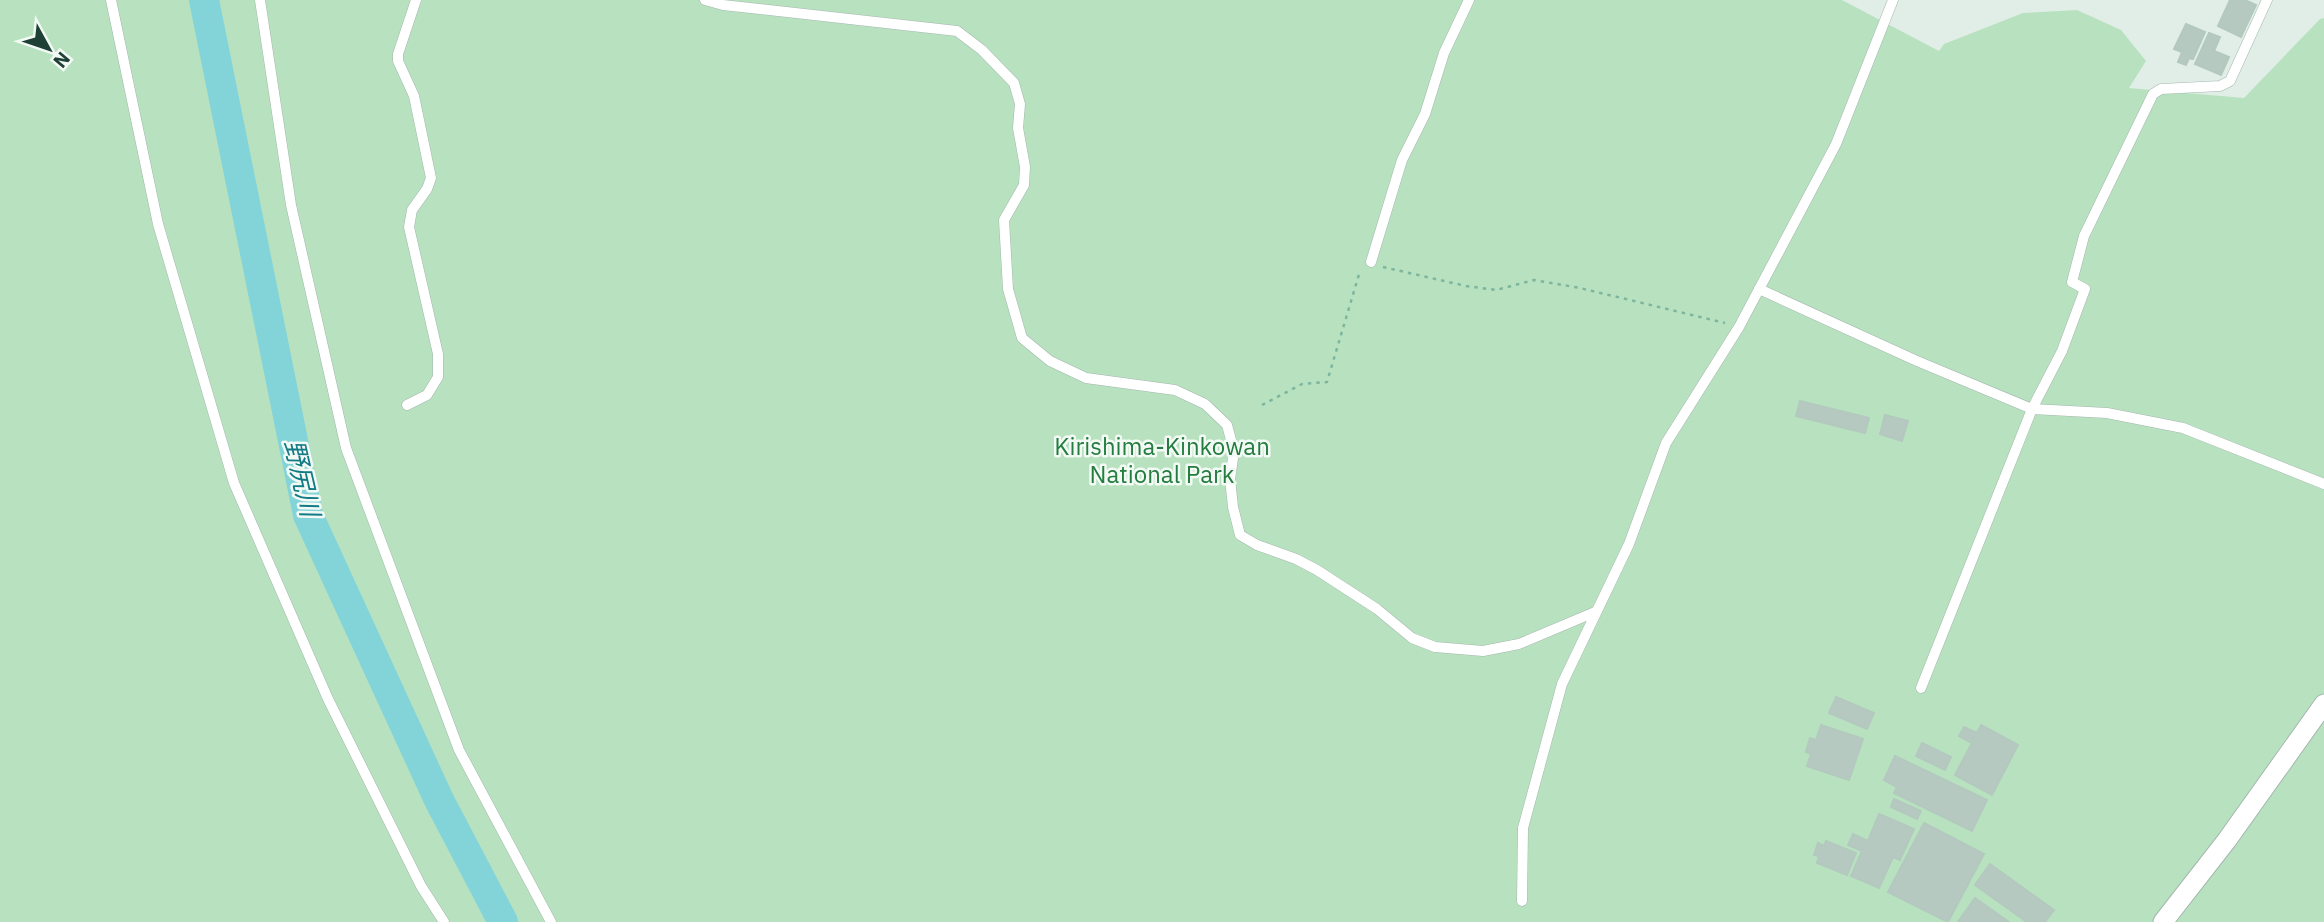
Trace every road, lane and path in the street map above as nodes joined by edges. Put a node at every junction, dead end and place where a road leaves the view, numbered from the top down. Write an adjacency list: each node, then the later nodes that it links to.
1 (111, 0): 19 (lane)
2 (260, 0): 20 (lane)
3 (416, 0): 11 (lane)
4 (705, 0): 15 (lane)
5 (1469, 0): 8 (lane)
6 (1893, 0): 9 (lane)
7 (2267, 0): 13 (lane)
8 (1371, 262): 10 (path); 12 (path)
9 (1759, 289): 10 (lane); 13 (lane)
10 (1739, 327): 15 (lane)
11 (407, 405)
12 (1262, 405)
13 (2032, 409): 14 (lane); 16 (lane)
14 (2324, 484)
15 (1595, 612): 18 (lane)
16 (1921, 688)
17 (2324, 704): 21 (street)
18 (1522, 901)
19 (444, 922)
20 (551, 922)
21 (2163, 922)

